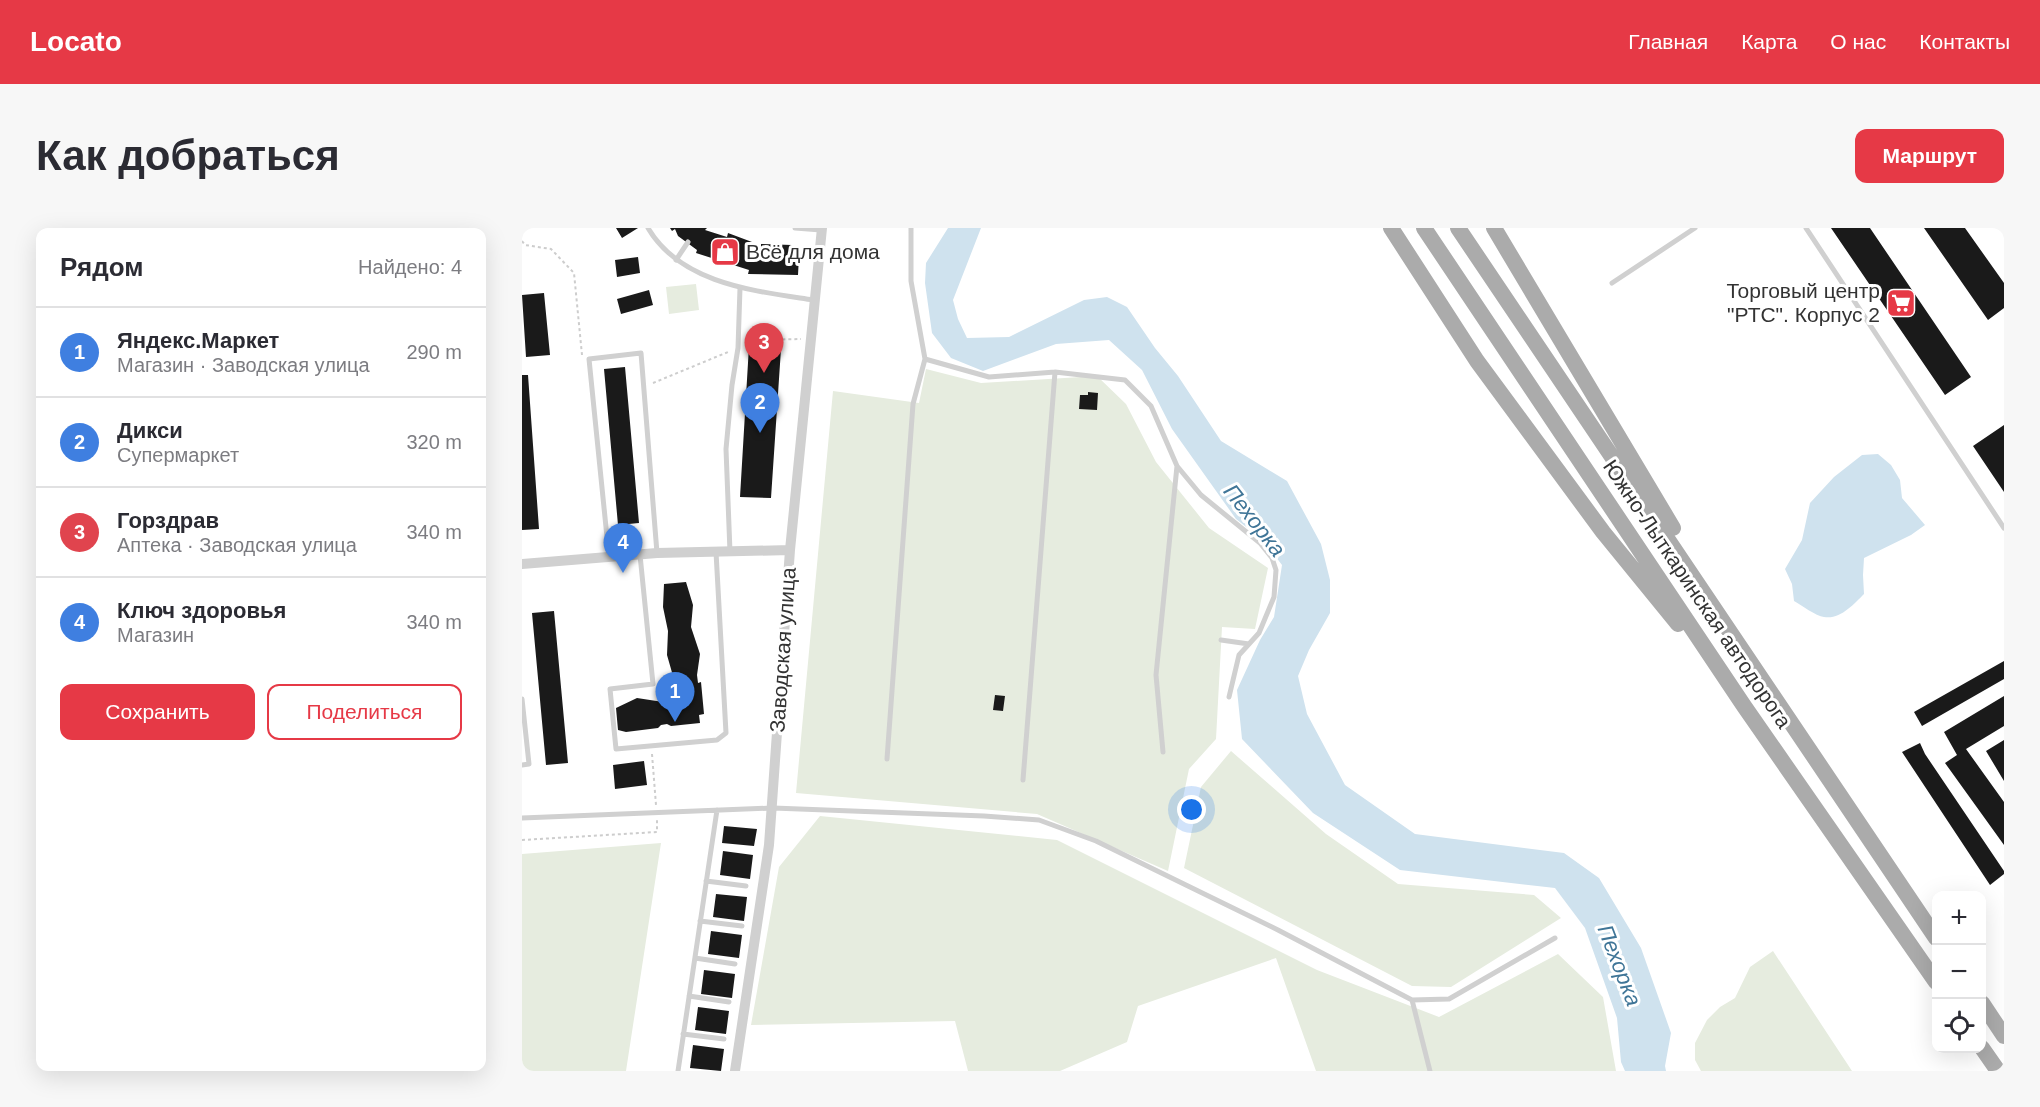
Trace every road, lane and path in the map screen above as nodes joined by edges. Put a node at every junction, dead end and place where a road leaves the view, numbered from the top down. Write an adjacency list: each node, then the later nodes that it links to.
1 (648, 228): 13 (lane)
2 (795, 228): 10 (lane)
3 (911, 228): 20 (lane)
4 (1391, 228): 37 (main road)
5 (1424, 228): 37 (main road, Южно-Лыткаринская автодорога)
6 (1458, 228): 34 (main road, Южно-Лыткаринская автодорога)
7 (1494, 228): 34 (main road)
8 (1695, 228): 14 (lane)
9 (1806, 228): 24 (lane)
10 (821, 229): 16 (street, Заводская улица)
11 (522, 241): 19 (path)
12 (688, 242): 13 (lane)
13 (676, 261): 15 (lane)
14 (1612, 283)
15 (740, 288): 16 (lane); 18 (lane)
16 (813, 300): 17 (street, Заводская улица)
17 (810, 339): 18 (path); 25 (street, Заводская улица)
18 (738, 348): 22 (path); 27 (lane)
19 (582, 357)
20 (925, 359): 21 (lane); 40 (lane)
21 (1055, 372): 23 (lane); 42 (lane)
22 (643, 387): 28 (lane); 30 (lane)
23 (1177, 466): 33 (lane); 39 (lane)
24 (2004, 528)
25 (790, 550): 27 (street); 43 (street, Заводская улица)
26 (716, 552): 27 (street); 28 (street); 38 (lane)
27 (730, 552)
28 (657, 554): 29 (street)
29 (640, 555): 30 (street); 38 (lane)
30 (609, 557): 31 (street)
31 (522, 564)
32 (1221, 640): 33 (lane)
33 (1249, 644): 35 (lane)
34 (1769, 688): 52 (main road, Южно-Лыткаринская автодорога)
35 (1229, 697)
36 (522, 699): 41 (lane)
37 (1744, 706): 56 (main road, Южно-Лыткаринская автодорога)
38 (651, 746): 45 (path)
39 (1163, 752)
40 (887, 759)
41 (522, 765)
42 (1023, 780)
43 (773, 808): 44 (lane); 58 (lane); 66 (street, Заводская улица)
44 (717, 810): 45 (lane); 48 (lane)
45 (657, 812): 46 (lane); 47 (path)
46 (522, 818)
47 (522, 840)
48 (706, 881): 49 (lane); 50 (lane)
49 (746, 886)
50 (700, 921): 51 (lane); 54 (lane)
51 (742, 926)
52 (1932, 932)
53 (1555, 938): 58 (lane)
54 (695, 958): 55 (lane); 57 (lane)
55 (735, 963)
56 (1932, 976)
57 (689, 996): 59 (lane); 61 (lane)
58 (1412, 1000): 67 (lane)
59 (729, 1002)
60 (1986, 1009): 62 (main road)
61 (684, 1034): 63 (lane); 65 (lane)
62 (2004, 1036)
63 (724, 1040)
64 (1985, 1053): 68 (main road)
65 (678, 1071)
66 (735, 1071)
67 (1430, 1071)
68 (1998, 1071)

